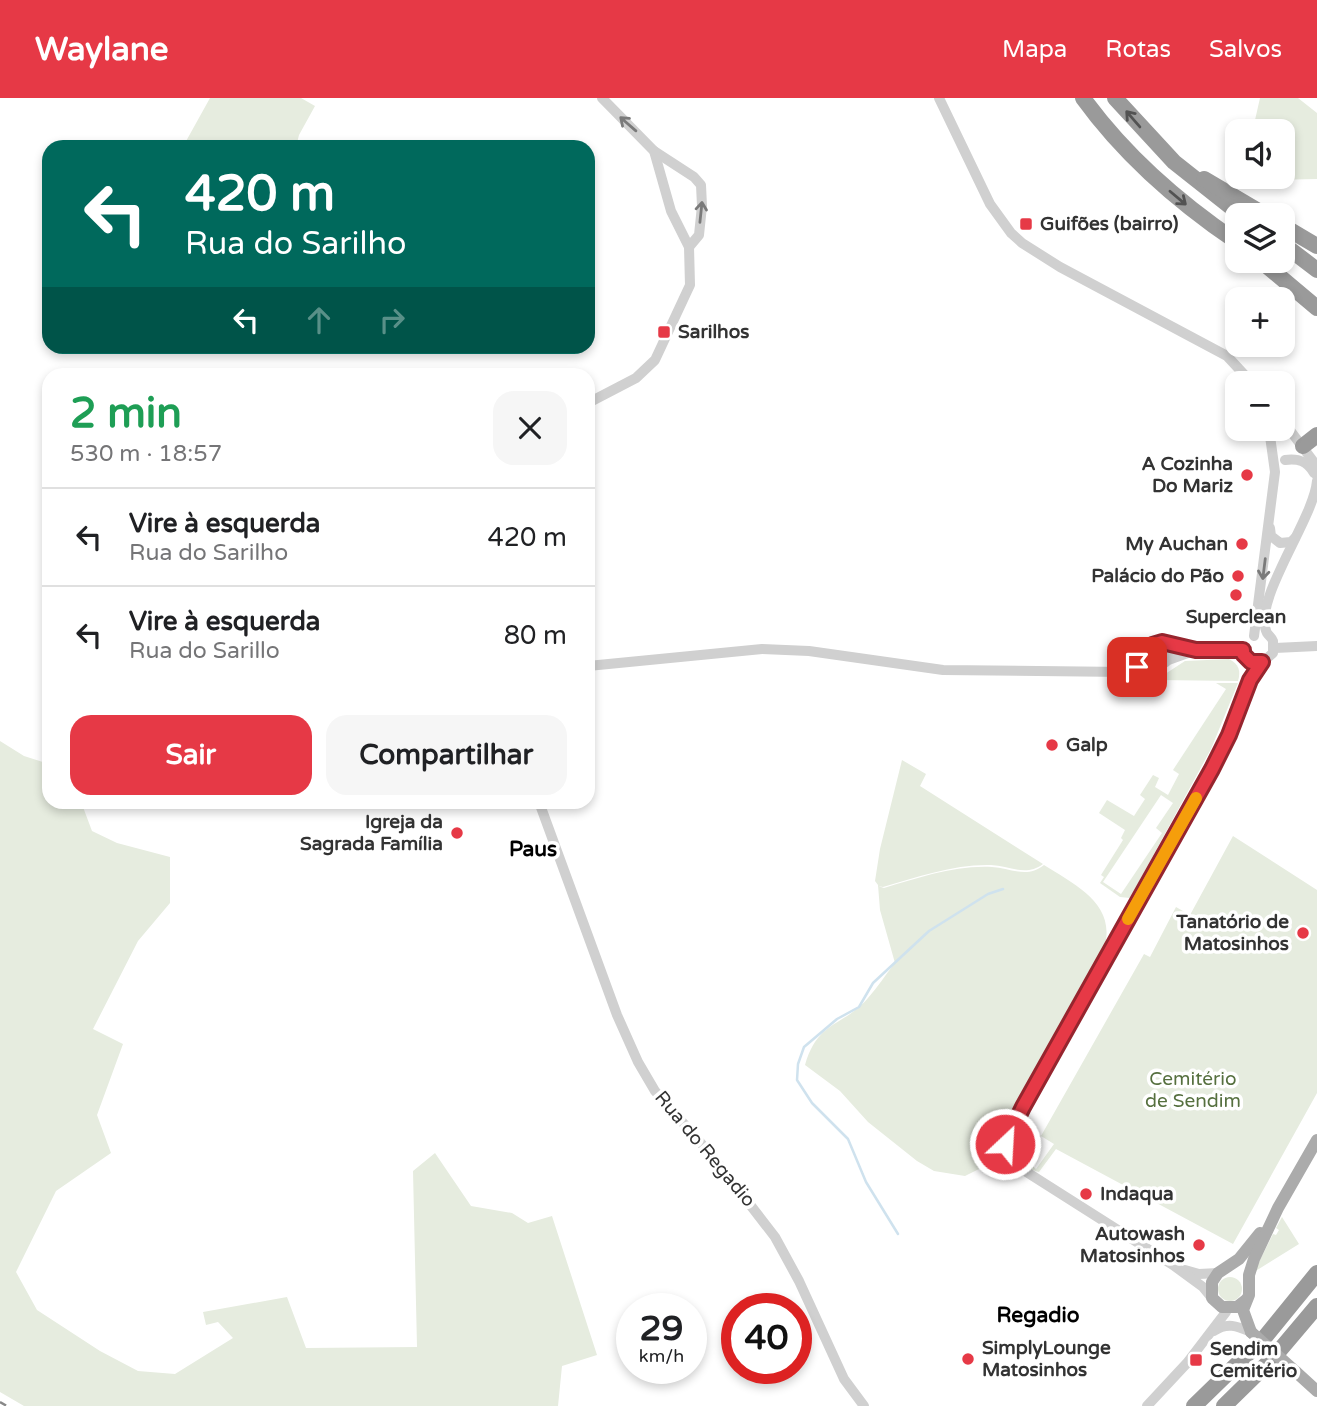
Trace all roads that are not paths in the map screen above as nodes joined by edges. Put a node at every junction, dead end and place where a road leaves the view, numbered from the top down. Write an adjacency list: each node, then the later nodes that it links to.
1 (602, 98): 5 (street, one-way to 1)
2 (939, 98): 19 (street)
3 (1083, 98): 10 (highway, one-way to 10)
4 (1115, 98): 6 (highway, one-way to 4)
5 (654, 151): 12 (street); 12 (street, one-way to 5)
6 (1187, 173): 7 (highway); 8 (highway)
7 (1226, 203)
8 (1246, 203)
9 (1295, 233): 11 (highway)
10 (1225, 234)
11 (1317, 246)
12 (689, 247): 20 (street)
13 (1295, 253): 14 (highway)
14 (1317, 270)
15 (1275, 273): 18 (highway)
16 (1286, 273): 17 (highway)
17 (1317, 294)
18 (1317, 309)
19 (1241, 371)
20 (595, 399)
21 (1317, 435): 24 (highway)
22 (1295, 436): 24 (street)
23 (1271, 441): 26 (street)
24 (1303, 446): 25 (street); 27 (street)
25 (1284, 460): 26 (street); 27 (street)
26 (1275, 472): 28 (street)
27 (1317, 479): 29 (street)
28 (1270, 519): 29 (street); 31 (street, one-way to 31)
29 (1301, 528): 30 (street)
30 (1267, 634): 31 (street); 34 (street)
31 (1254, 636): 37 (street)
32 (1165, 643): 35 (street); 36 (street); 38 (street)
33 (1317, 646): 34 (street)
34 (1275, 648): 39 (street)
35 (1196, 650): 37 (street); 38 (street)
36 (1150, 654): 38 (street); 41 (street)
37 (1244, 654): 39 (street); 42 (street)
38 (1167, 661): 41 (street)
39 (1262, 662): 42 (street)
40 (595, 665): 41 (street)
41 (1125, 672)
42 (1250, 680): 46 (street)
43 (543, 809): 56 (street, Rua do Regadio)
44 (1317, 1140): 45 (main road)
45 (1278, 1208): 47 (main road); 49 (main road)
46 (1173, 1265): 47 (street); 51 (street)
47 (1221, 1272): 49 (main road); 51 (main road)
48 (1317, 1273): 58 (highway)
49 (1249, 1283): 50 (main road)
50 (1246, 1300): 51 (main road); 53 (main road)
51 (1217, 1304): 53 (main road); 54 (street); 54 (street)
52 (1317, 1306): 59 (highway)
53 (1251, 1332): 54 (street); 55 (main road, bridge)
54 (1204, 1340): 57 (street)
55 (1315, 1391)
56 (864, 1406)
57 (1147, 1406)
58 (1194, 1406)
59 (1224, 1406)

